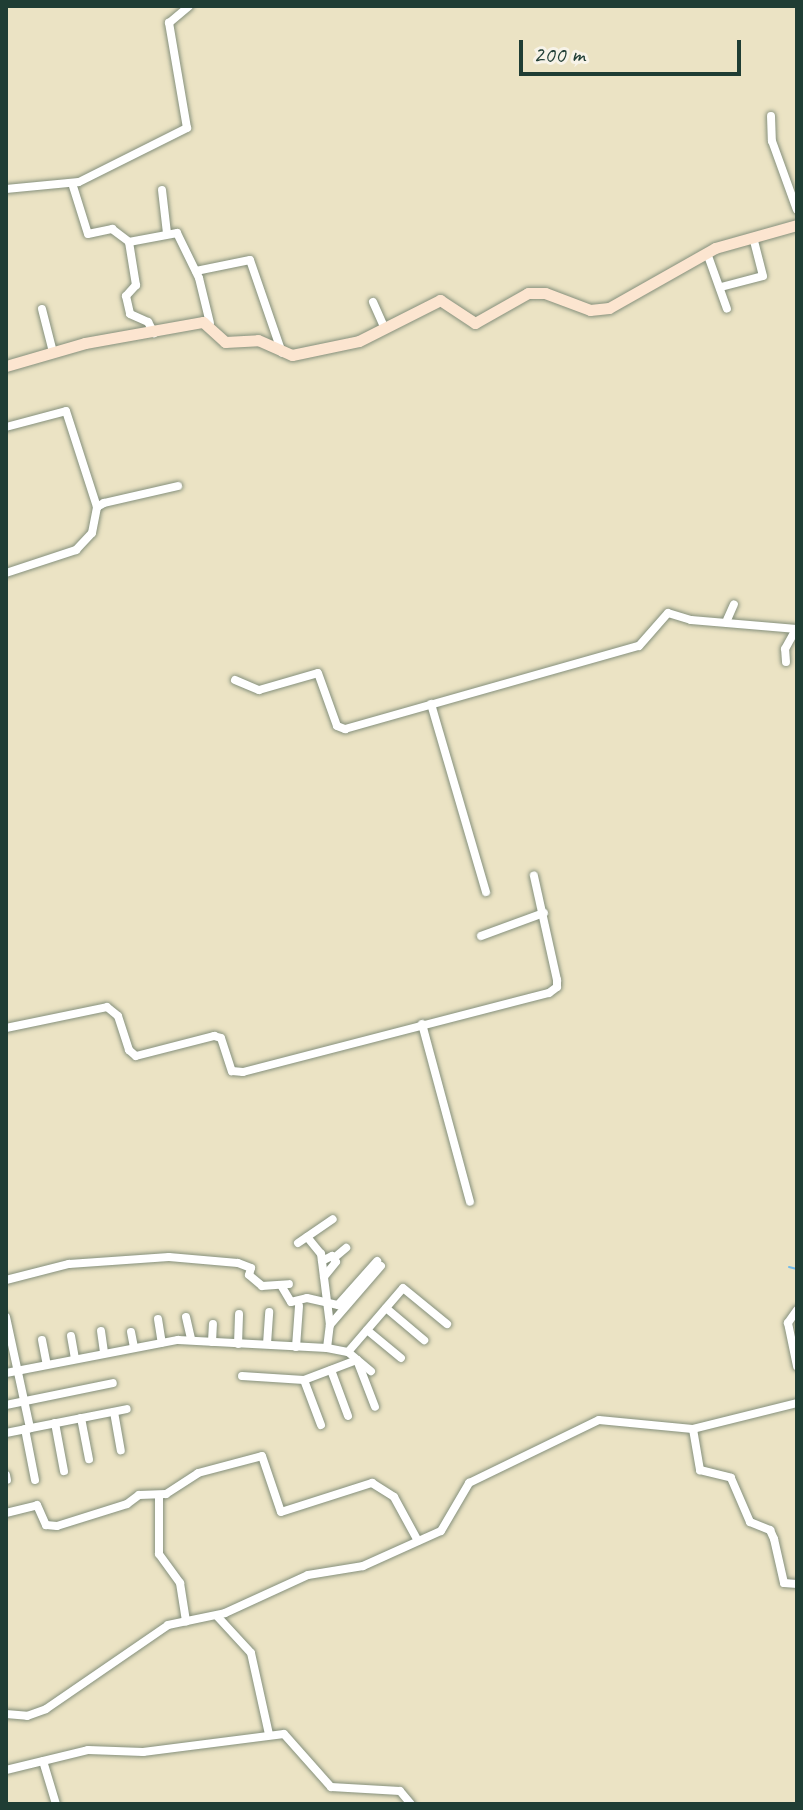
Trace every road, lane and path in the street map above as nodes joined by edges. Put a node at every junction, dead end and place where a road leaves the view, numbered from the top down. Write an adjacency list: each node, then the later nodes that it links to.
1 (189, 6): 3 (street)
2 (771, 116): 6 (street)
3 (72, 183): 4 (street); 10 (street)
4 (6, 189)
5 (162, 190): 8 (street)
6 (797, 210)
7 (797, 225): 9 (street)
8 (167, 233): 10 (street); 12 (street)
9 (753, 237): 11 (street); 13 (street)
10 (129, 242): 19 (street)
11 (707, 253): 13 (street); 18 (street)
12 (196, 271): 17 (street); 21 (street)
13 (721, 287): 16 (street)
14 (373, 302): 18 (street)
15 (42, 309): 20 (street)
16 (727, 309)
17 (210, 323): 19 (street); 21 (street)
18 (384, 327): 21 (street)
19 (155, 333): 20 (street)
20 (53, 352): 22 (street)
21 (282, 353)
22 (6, 366)
23 (6, 427): 25 (street)
24 (178, 486): 25 (street)
25 (97, 507): 26 (street)
26 (6, 573)
27 (734, 604): 28 (street)
28 (727, 620): 29 (street); 32 (street)
29 (796, 629): 30 (street)
30 (786, 662)
31 (235, 680): 32 (street)
32 (431, 704): 34 (street)
33 (534, 876): 35 (street)
34 (486, 892)
35 (544, 913): 36 (street); 37 (street)
36 (481, 936)
37 (422, 1024): 38 (street); 39 (street)
38 (6, 1028)
39 (470, 1202)
40 (333, 1219): 43 (street)
41 (346, 1248): 42 (street)
42 (334, 1258): 43 (street); 45 (street)
43 (322, 1261): 45 (street)
44 (379, 1263): 48 (street)
45 (324, 1277): 48 (street)
46 (6, 1280): 48 (street)
47 (299, 1306): 71 (street)
48 (336, 1306): 58 (street); 58 (street)
49 (386, 1308): 57 (street); 59 (street); 65 (street)
50 (797, 1310): 79 (street)
51 (269, 1312): 69 (street)
52 (239, 1314): 68 (street)
53 (6, 1317): 80 (street)
54 (186, 1317): 63 (street)
55 (158, 1319): 67 (street)
56 (213, 1324): 66 (street)
57 (447, 1324)
58 (330, 1325): 72 (street)
59 (367, 1330): 73 (street); 75 (street)
60 (101, 1331): 74 (street)
61 (131, 1332): 70 (street)
62 (71, 1336): 76 (street)
63 (191, 1339): 66 (street); 67 (street)
64 (42, 1340): 78 (street)
65 (424, 1340)
66 (212, 1342): 68 (street)
67 (162, 1343): 70 (street)
68 (238, 1344): 69 (street)
69 (267, 1344): 71 (street)
70 (134, 1347): 74 (street)
71 (296, 1347): 72 (street)
72 (327, 1348): 73 (street)
73 (348, 1352): 77 (street)
74 (104, 1353): 76 (street)
75 (401, 1358)
76 (75, 1359): 78 (street)
77 (357, 1360): 81 (street); 82 (street); 90 (street)
78 (47, 1365): 80 (street)
79 (797, 1366)
80 (19, 1370): 83 (street); 87 (street)
81 (331, 1370): 85 (street); 93 (street)
82 (371, 1371)
83 (6, 1373)
84 (242, 1376): 85 (street)
85 (304, 1380): 96 (street)
86 (113, 1383): 87 (street)
87 (25, 1401): 89 (street); 97 (street)
88 (797, 1403): 98 (street)
89 (6, 1405)
90 (375, 1407)
91 (127, 1409): 92 (street)
92 (114, 1412): 94 (street); 100 (street)
93 (348, 1416)
94 (81, 1418): 95 (street); 101 (street)
95 (55, 1423): 97 (street); 102 (street)
96 (321, 1425)
97 (27, 1428): 99 (street); 103 (street)
98 (693, 1429): 106 (street); 107 (street)
99 (6, 1433)
100 (121, 1450)
101 (89, 1459)
102 (64, 1471)
103 (35, 1480)
104 (159, 1495): 105 (street); 106 (street); 109 (street)
105 (6, 1513)
106 (418, 1541): 108 (street)
107 (797, 1584)
108 (217, 1616): 109 (street); 111 (street)
109 (186, 1622): 110 (street)
110 (6, 1714)
111 (269, 1734): 112 (street); 115 (street)
112 (43, 1761): 113 (street); 114 (street)
113 (6, 1770)
114 (56, 1804)
115 (411, 1804)

